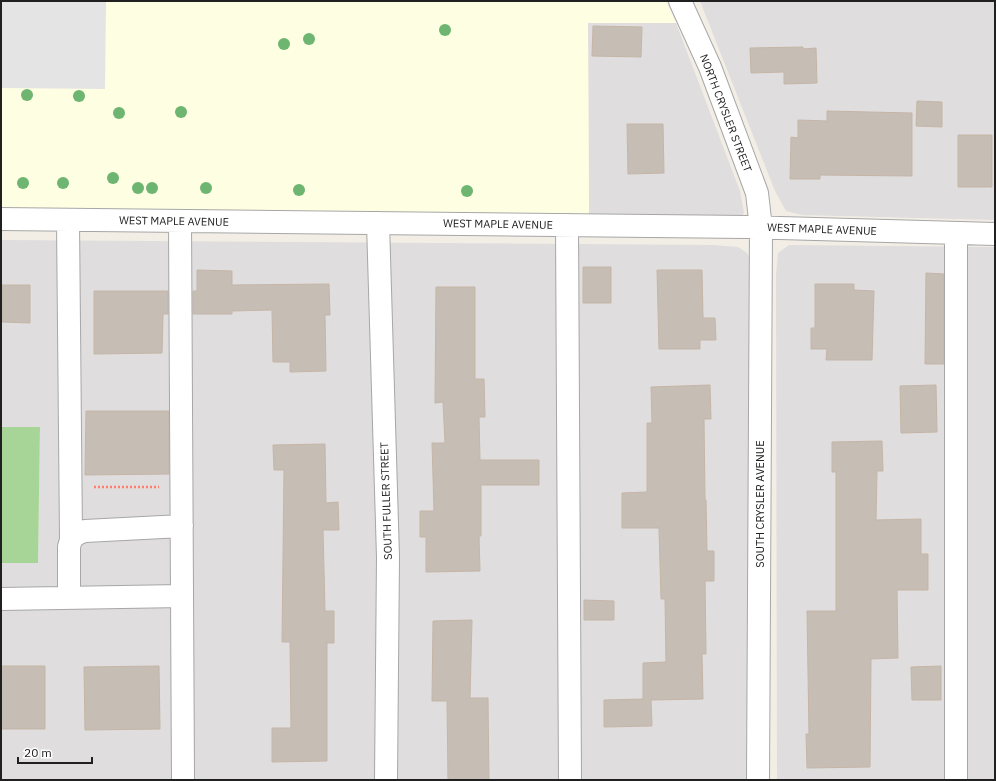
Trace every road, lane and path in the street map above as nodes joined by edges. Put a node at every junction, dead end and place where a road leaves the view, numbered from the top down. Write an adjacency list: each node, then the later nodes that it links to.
1 (680, 1): 7 (street, NORTH CRYSLER STREET)
2 (1, 219): 3 (street, WEST MAPLE AVENUE)
3 (68, 220): 4 (street, WEST MAPLE AVENUE); 11 (street)
4 (180, 221): 5 (street, WEST MAPLE AVENUE); 10 (street)
5 (378, 223): 6 (street, WEST MAPLE AVENUE); 16 (street, SOUTH FULLER STREET)
6 (567, 225): 7 (street, WEST MAPLE AVENUE); 17 (street)
7 (761, 228): 8 (street, WEST MAPLE AVENUE); 18 (street, SOUTH CRYSLER AVENUE)
8 (956, 233): 9 (street, WEST MAPLE AVENUE); 19 (street)
9 (995, 234)
10 (182, 526): 11 (street); 12 (street)
11 (71, 539): 13 (street)
12 (182, 596): 13 (street); 15 (street)
13 (68, 598): 14 (street)
14 (1, 599)
15 (183, 780)
16 (386, 780)
17 (570, 780)
18 (758, 780)
19 (956, 780)

